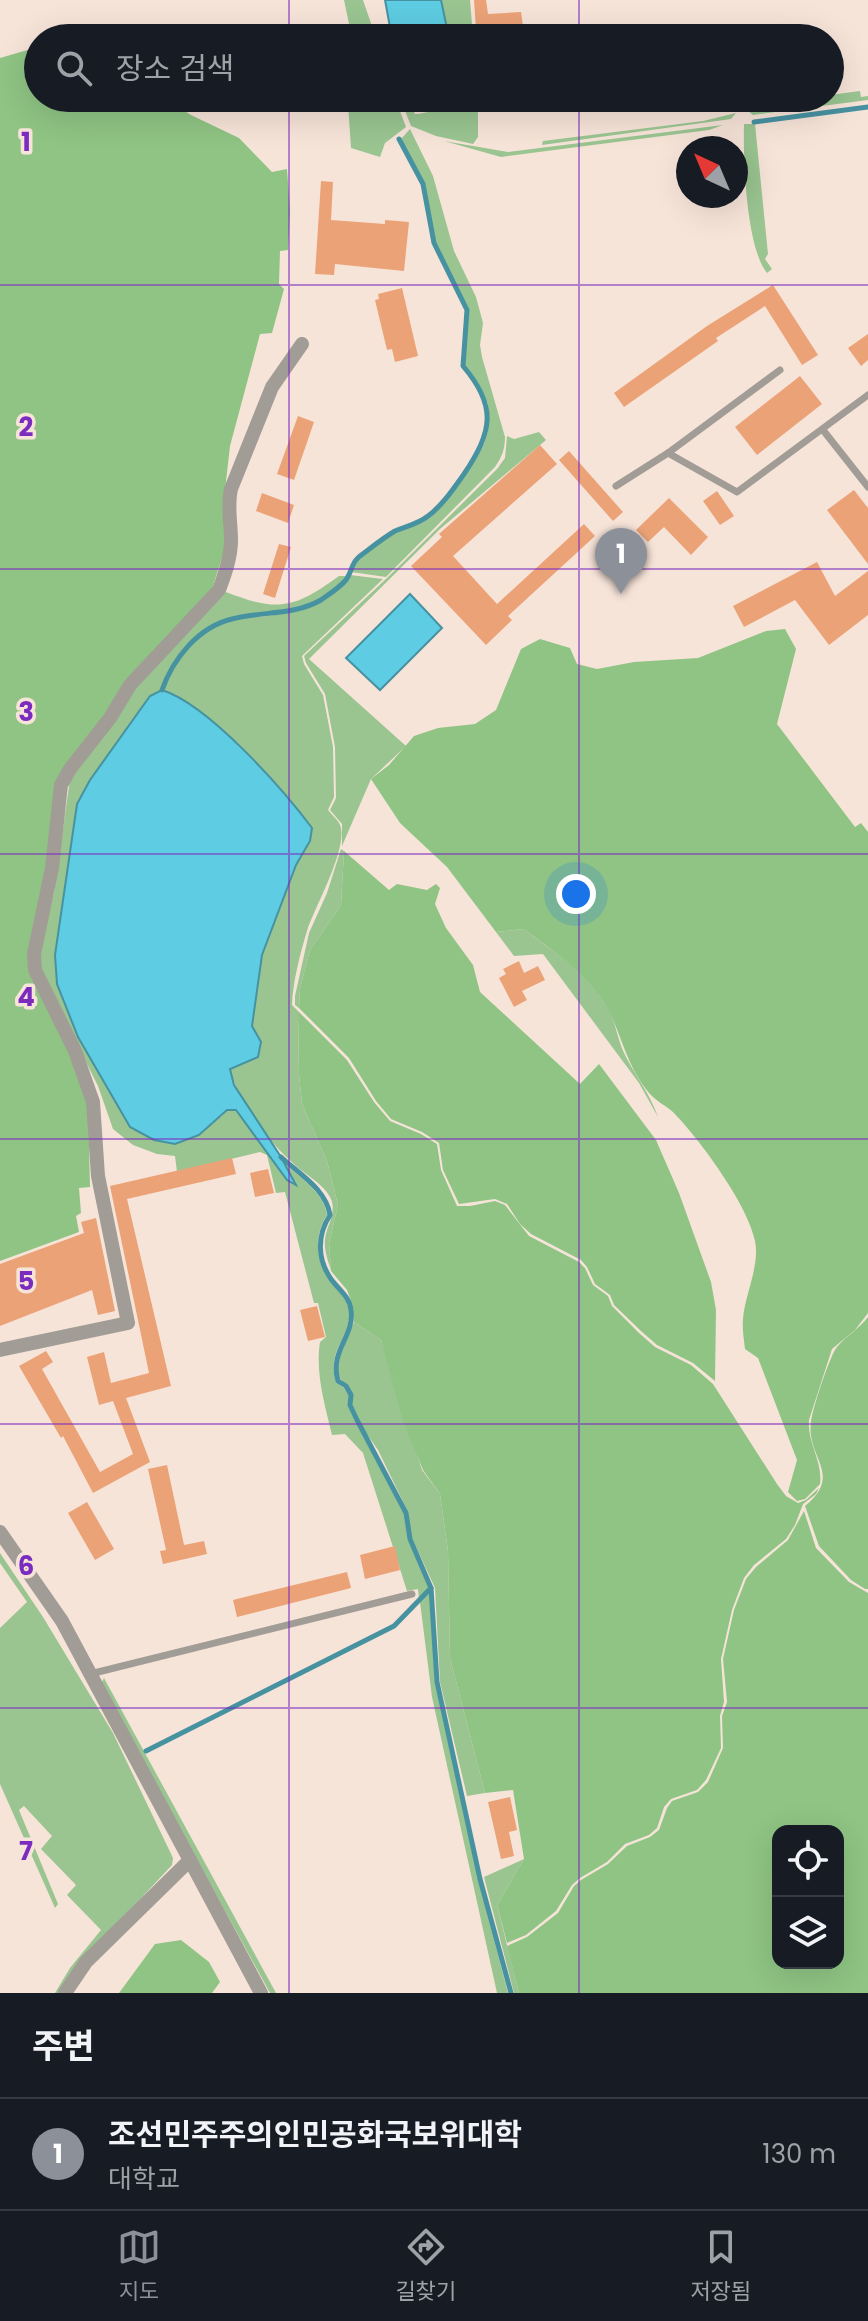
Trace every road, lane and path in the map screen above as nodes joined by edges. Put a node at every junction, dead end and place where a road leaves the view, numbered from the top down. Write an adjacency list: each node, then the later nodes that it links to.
1 (302, 344): 8 (street)
2 (780, 370): 5 (lane)
3 (868, 395): 4 (lane)
4 (823, 430): 5 (lane); 7 (lane)
5 (668, 453): 6 (lane)
6 (616, 486)
7 (868, 487)
8 (0, 1350)
9 (0, 1532): 11 (street)
10 (412, 1594): 11 (lane)
11 (90, 1674): 12 (street)
12 (190, 1860): 13 (street); 14 (street)
13 (65, 1993)
14 (261, 1993)

